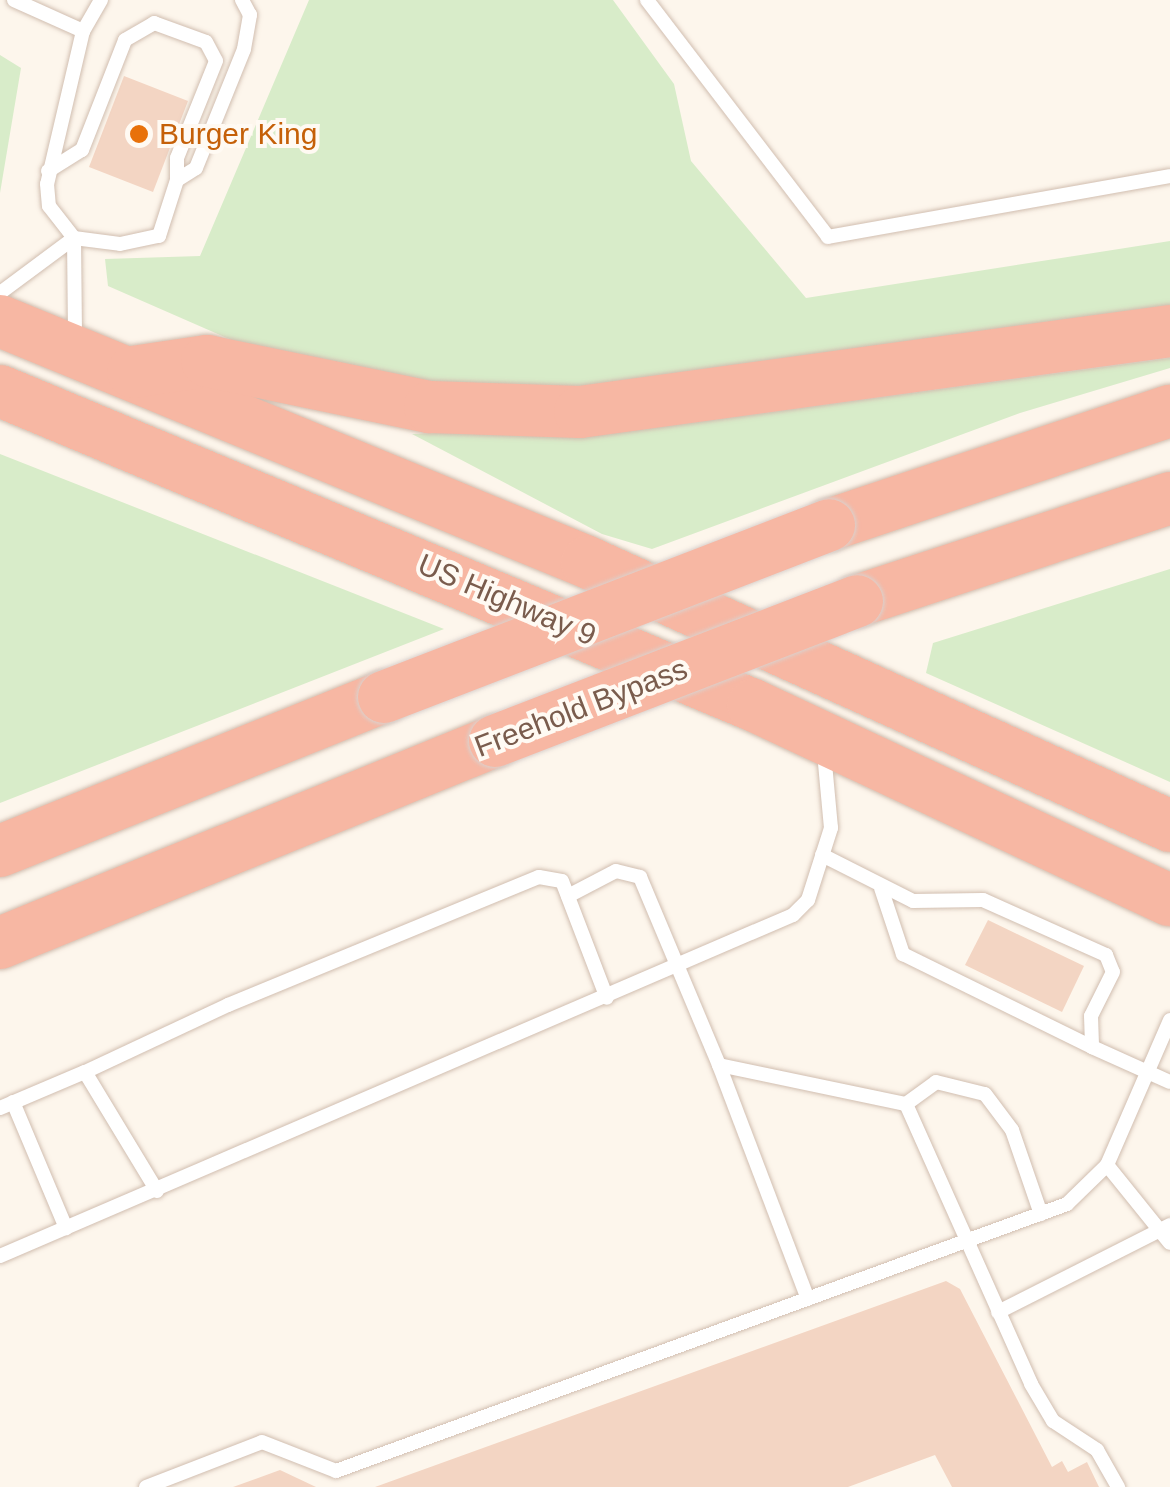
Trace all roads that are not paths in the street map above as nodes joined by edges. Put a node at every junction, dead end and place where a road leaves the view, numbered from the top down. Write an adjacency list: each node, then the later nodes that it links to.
1 (14, 0): 5 (lane)
2 (101, 0): 5 (lane)
3 (242, 0): 8 (lane)
4 (647, 0): 7 (lane)
5 (84, 31): 6 (lane)
6 (48, 171): 8 (lane); 9 (lane)
7 (1170, 176)
8 (177, 180): 9 (lane)
9 (74, 238): 10 (lane); 13 (lane)
10 (0, 293)
11 (0, 320): 13 (highway)
12 (1170, 331): 14 (highway)
13 (76, 352): 14 (highway)
14 (132, 372): 19 (highway)
15 (0, 391): 18 (highway, US Highway 9)
16 (1170, 411): 20 (highway, bridge)
17 (1170, 498): 25 (highway, Freehold Bypass, bridge)
18 (815, 734): 21 (lane); 24 (highway, US Highway 9)
19 (1170, 826)
20 (0, 851)
21 (822, 854): 22 (lane); 26 (lane)
22 (881, 888): 30 (lane); 30 (lane)
23 (568, 896): 26 (lane); 28 (lane); 33 (lane)
24 (1163, 903)
25 (20, 935): 27 (highway)
26 (674, 966): 28 (lane); 31 (lane)
27 (0, 968)
28 (608, 998): 38 (lane)
29 (1170, 1020): 32 (lane)
30 (1092, 1046): 32 (lane)
31 (719, 1065): 35 (lane); 44 (lane)
32 (1148, 1071): 34 (lane); 37 (lane)
33 (85, 1072): 36 (lane); 38 (lane)
34 (1170, 1082)
35 (906, 1104): 39 (lane); 42 (lane)
36 (7, 1105): 40 (lane)
37 (1107, 1164): 39 (lane); 41 (lane)
38 (156, 1190): 40 (lane)
39 (1040, 1214): 42 (lane)
40 (66, 1228): 43 (lane)
41 (1168, 1233): 45 (lane)
42 (963, 1242): 44 (lane); 45 (lane)
43 (0, 1256)
44 (808, 1300): 46 (lane)
45 (998, 1312): 47 (lane)
46 (146, 1487)
47 (1118, 1487)

